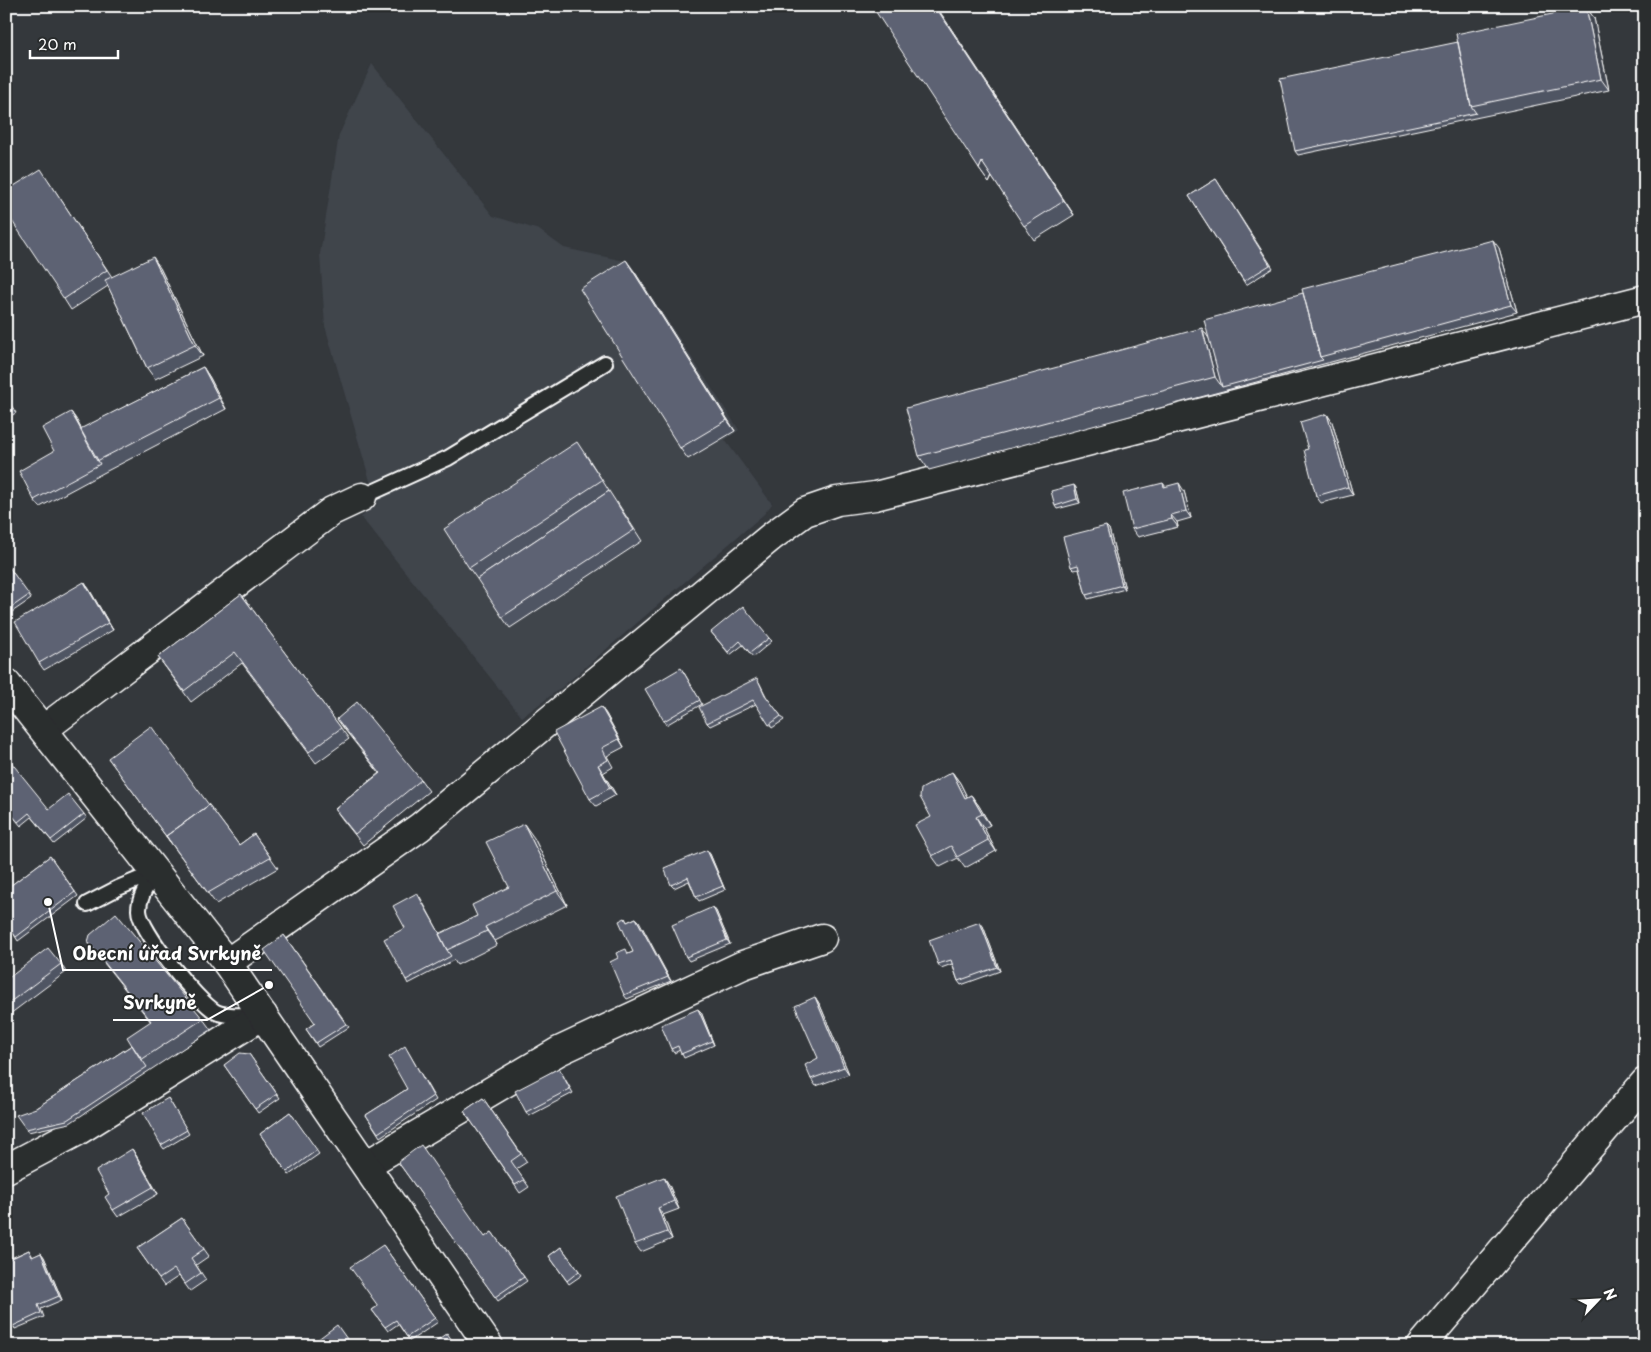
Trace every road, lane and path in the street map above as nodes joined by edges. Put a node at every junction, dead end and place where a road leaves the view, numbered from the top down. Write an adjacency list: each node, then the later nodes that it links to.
1 (1645, 299): 9 (street)
2 (605, 363): 3 (lane)
3 (362, 497): 5 (street)
4 (6, 683): 5 (street)
5 (44, 729): 6 (street)
6 (156, 872): 7 (lane); 9 (street); 10 (lane)
7 (87, 904)
8 (822, 938): 13 (street)
9 (227, 963): 10 (street)
10 (263, 1015): 12 (street); 13 (street)
11 (1645, 1082): 15 (street)
12 (13, 1158)
13 (366, 1166): 14 (street)
14 (489, 1346)
15 (1421, 1346)

